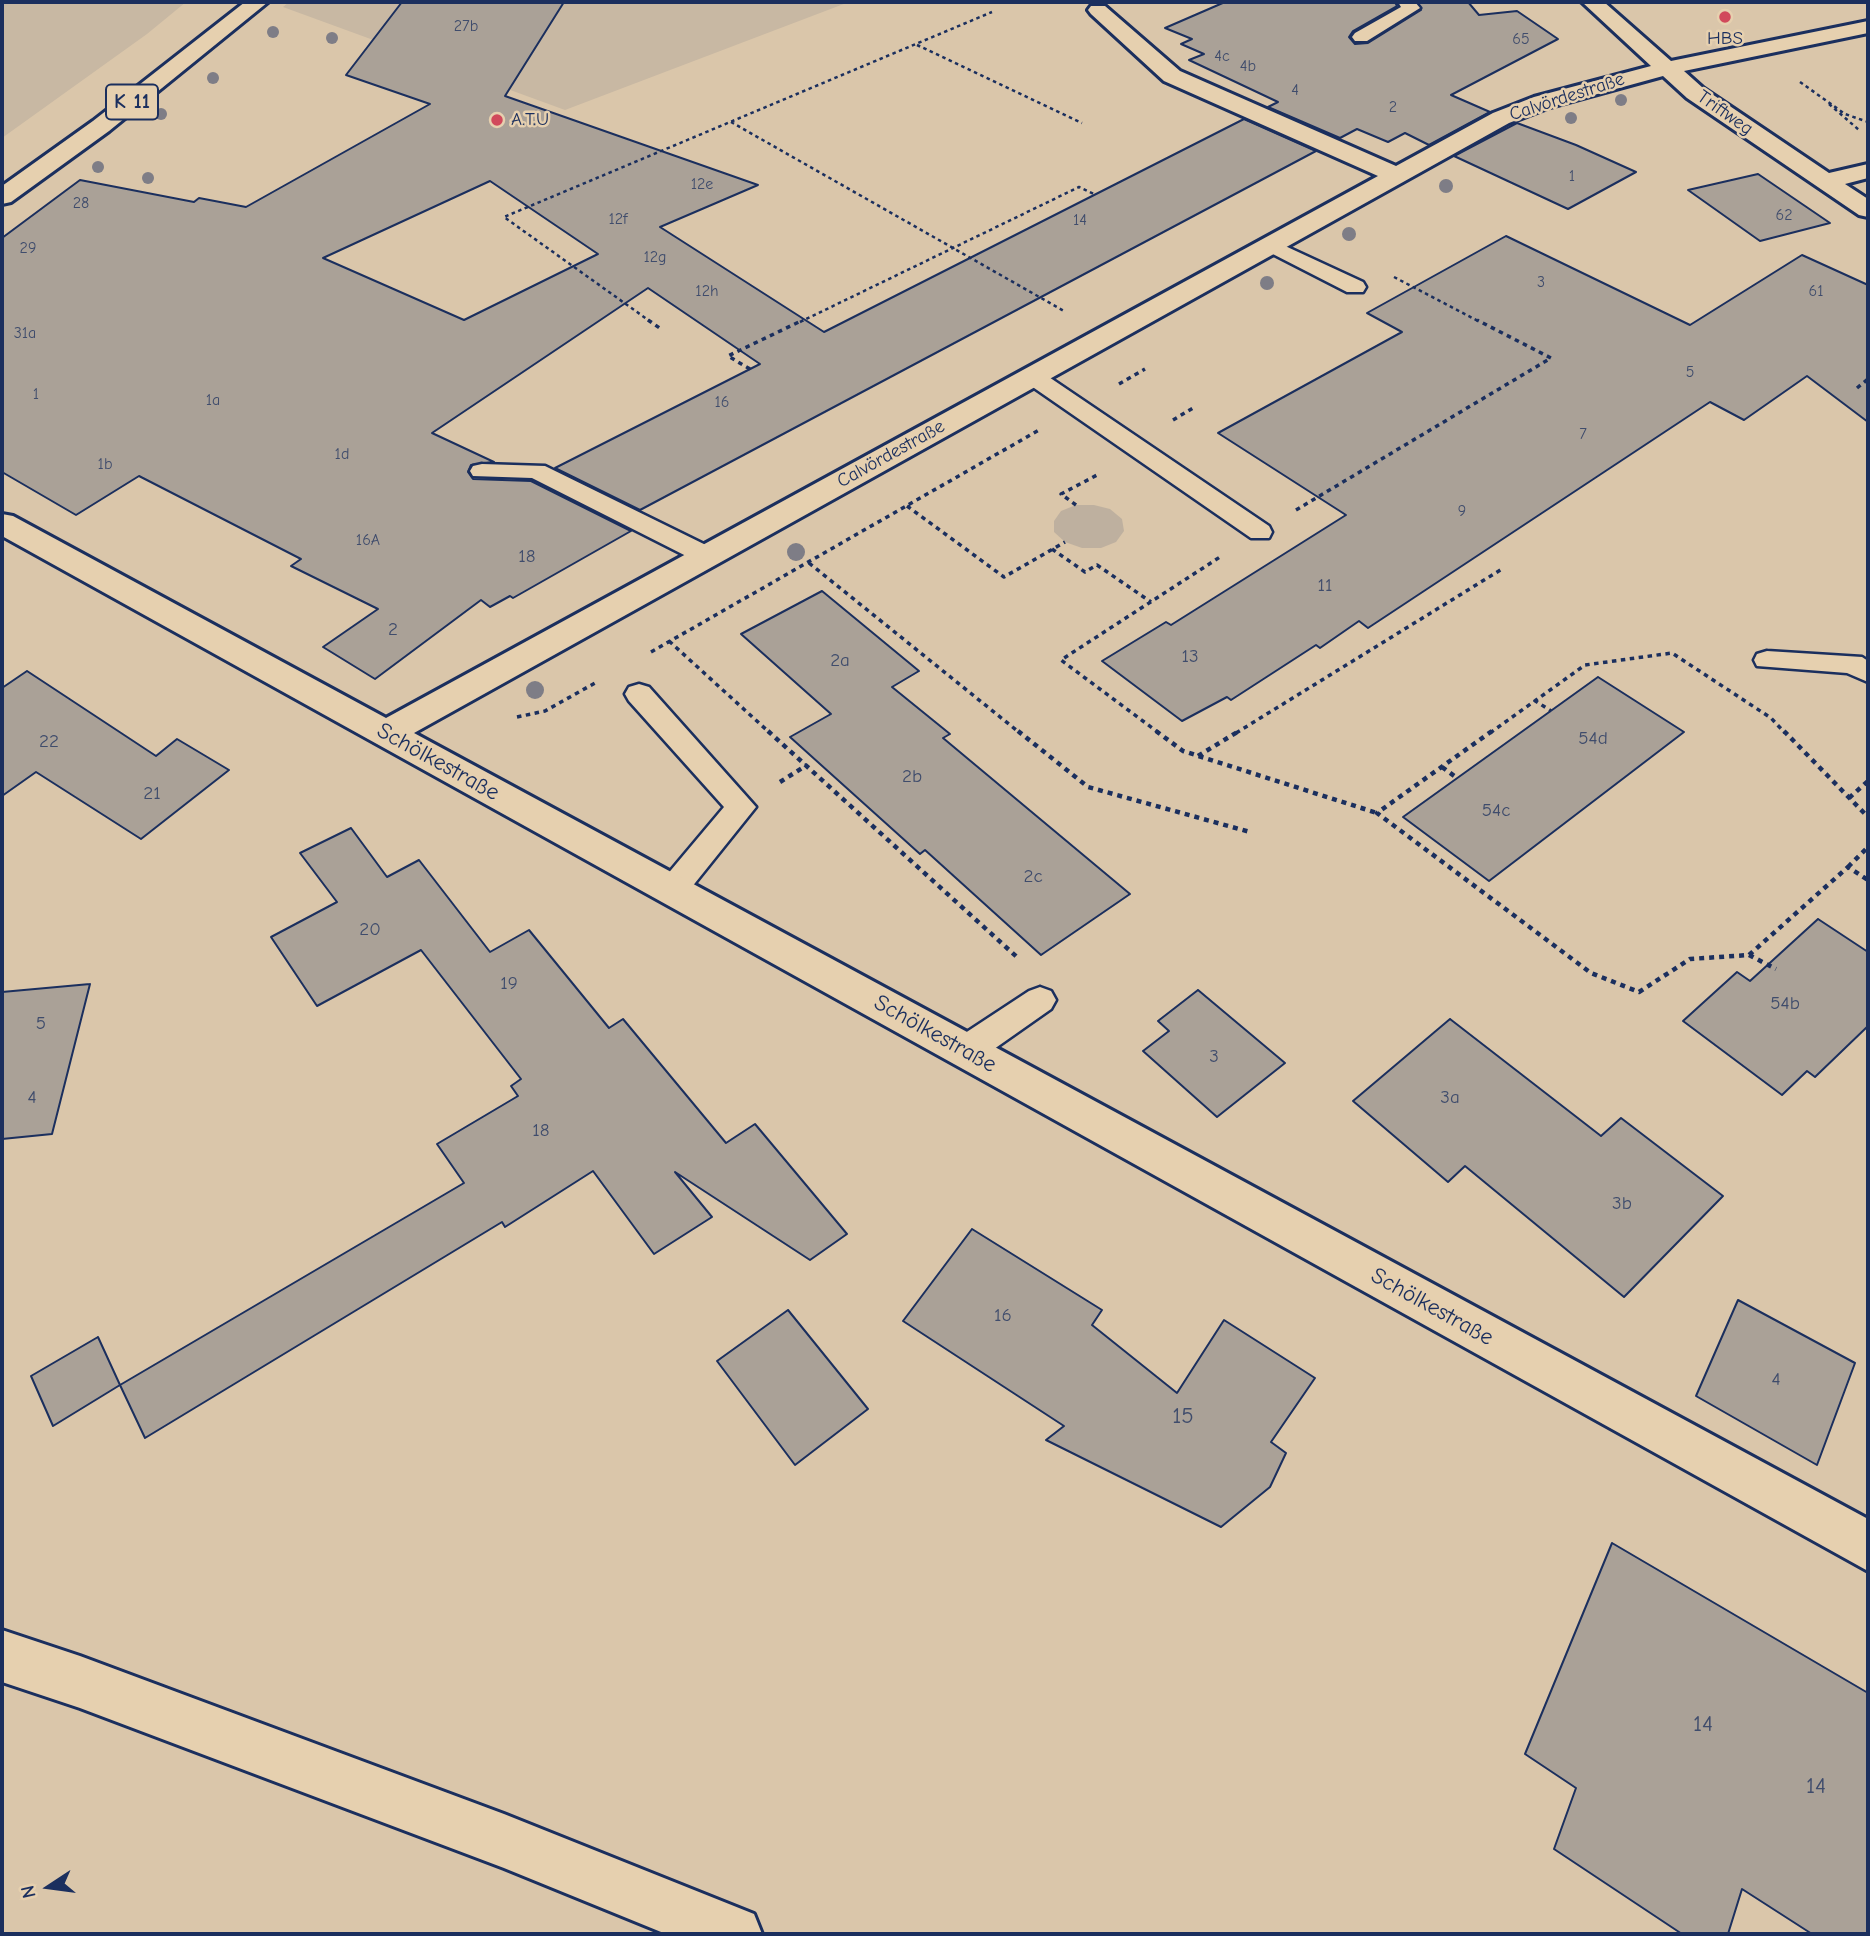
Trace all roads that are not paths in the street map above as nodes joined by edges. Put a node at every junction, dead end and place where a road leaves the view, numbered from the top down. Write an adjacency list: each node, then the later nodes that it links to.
1 (225, 2): 9 (main road, K 11)
2 (258, 2): 13 (main road, K 11)
3 (1406, 2): 7 (lane)
4 (1592, 2): 8 (main road, Triftweg)
5 (1098, 10): 11 (main road)
6 (1868, 27): 8 (main road, Calvördestraße)
7 (1362, 37)
8 (1667, 68): 11 (main road, Calvördestraße); 12 (main road, Triftweg)
9 (2, 171)
10 (1868, 171): 12 (main road)
11 (1397, 175): 15 (main road, Calvördestraße)
12 (1825, 181): 14 (main road, Triftweg)
13 (2, 197)
14 (1868, 210)
15 (1270, 245): 16 (lane); 17 (main road, Calvördestraße)
16 (1355, 287)
17 (1032, 376): 20 (lane); 21 (main road, Calvördestraße)
18 (482, 471): 21 (lane)
19 (2, 523): 25 (main road, Schölkestraße)
20 (1260, 532)
21 (707, 555): 25 (main road, Calvördestraße)
22 (1767, 660): 23 (lane)
23 (1868, 673)
24 (639, 694): 26 (lane)
25 (386, 733): 26 (main road, Schölkestraße)
26 (672, 890): 28 (main road, Schölkestraße)
27 (1041, 1000): 28 (lane)
28 (965, 1051): 29 (main road, Schölkestraße)
29 (1868, 1546)
30 (2, 1656): 31 (main road)
31 (734, 1934)

